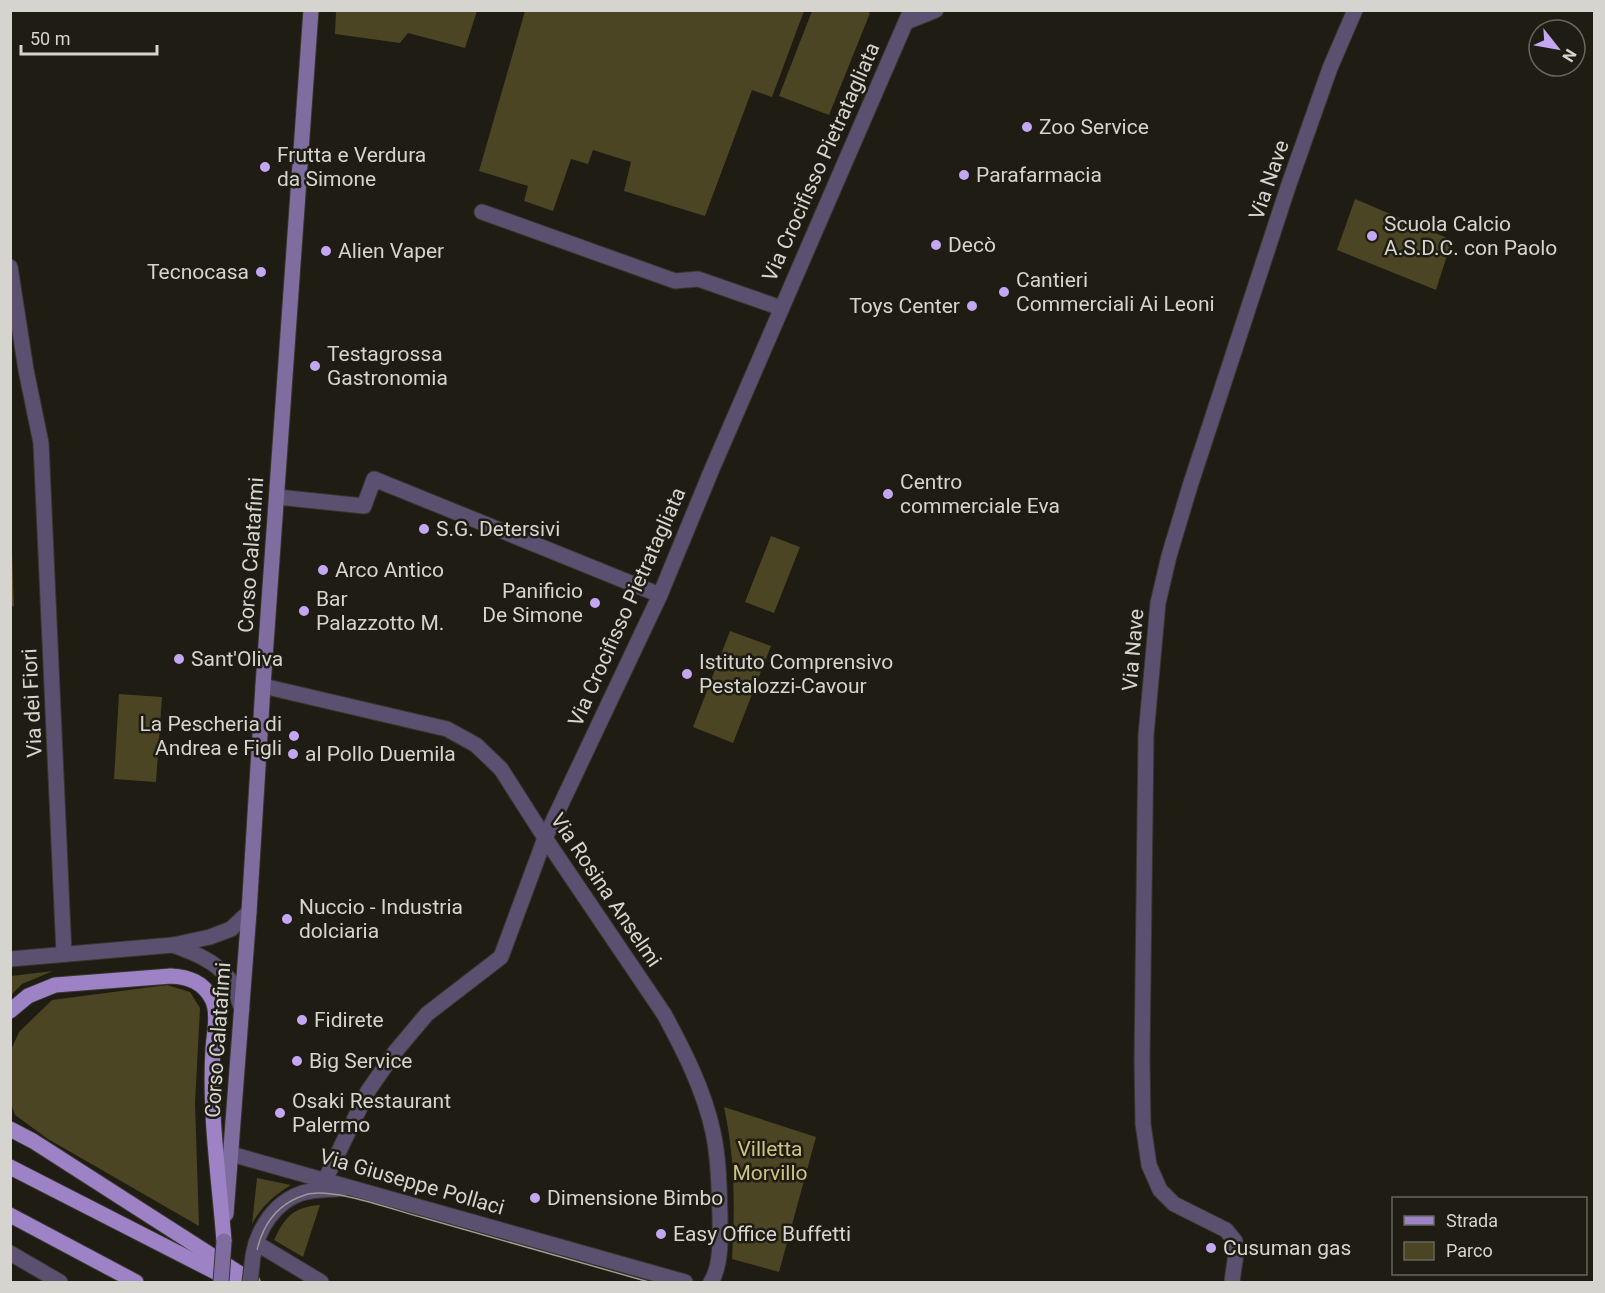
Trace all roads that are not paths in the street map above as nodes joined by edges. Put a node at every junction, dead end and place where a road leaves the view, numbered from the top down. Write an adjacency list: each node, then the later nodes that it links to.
1 (310, 10): 12 (main road, Corso Calatafimi)
2 (936, 10): 4 (street)
3 (1355, 10): 41 (street, Via Nave)
4 (908, 16): 7 (street, Via Crocifisso Pietratagliata)
5 (482, 213): 7 (street)
6 (10, 267): 9 (street, Via dei Fiori)
7 (780, 308): 13 (street, Via Crocifisso Pietratagliata)
8 (10, 319): 9 (street, Via dei Fiori)
9 (22, 344): 11 (street, Via dei Fiori)
10 (10, 364): 11 (street)
11 (26, 370): 18 (street, Via dei Fiori)
12 (277, 498): 13 (street); 14 (main road, Corso Calatafimi)
13 (660, 595): 15 (street, Via Crocifisso Pietratagliata)
14 (263, 686): 15 (street, Via Rosina Anselmi); 16 (main road, Corso Calatafimi)
15 (545, 838): 27 (street, Via Crocifisso Pietratagliata); 40 (street, Via Rosina Anselmi)
16 (249, 912): 17 (street); 20 (main road, Corso Calatafimi)
17 (173, 945): 18 (street); 20 (street)
18 (64, 954): 19 (street)
19 (10, 959)
20 (242, 1009): 25 (main road, Corso Calatafimi)
21 (10, 1011): 30 (main road)
22 (10, 1121): 24 (main road)
23 (10, 1129): 24 (main road)
24 (33, 1141): 37 (main road)
25 (231, 1154): 27 (street, Via Giuseppe Pollaci); 30 (main road, Corso Calatafimi)
26 (10, 1167): 36 (main road)
27 (325, 1180): 28 (street, Via Giuseppe Pollaci)
28 (350, 1188): 31 (street); 39 (street, Via Giuseppe Pollaci)
29 (10, 1215): 34 (main road)
30 (224, 1241): 35 (main road, Corso Calatafimi, bridge)
31 (254, 1249): 37 (street, bridge); 38 (street)
32 (10, 1253): 33 (street)
33 (60, 1282)
34 (136, 1282)
35 (221, 1282)
36 (236, 1282)
37 (252, 1282)
38 (321, 1282)
39 (685, 1282)
40 (711, 1282)
41 (1232, 1282)

